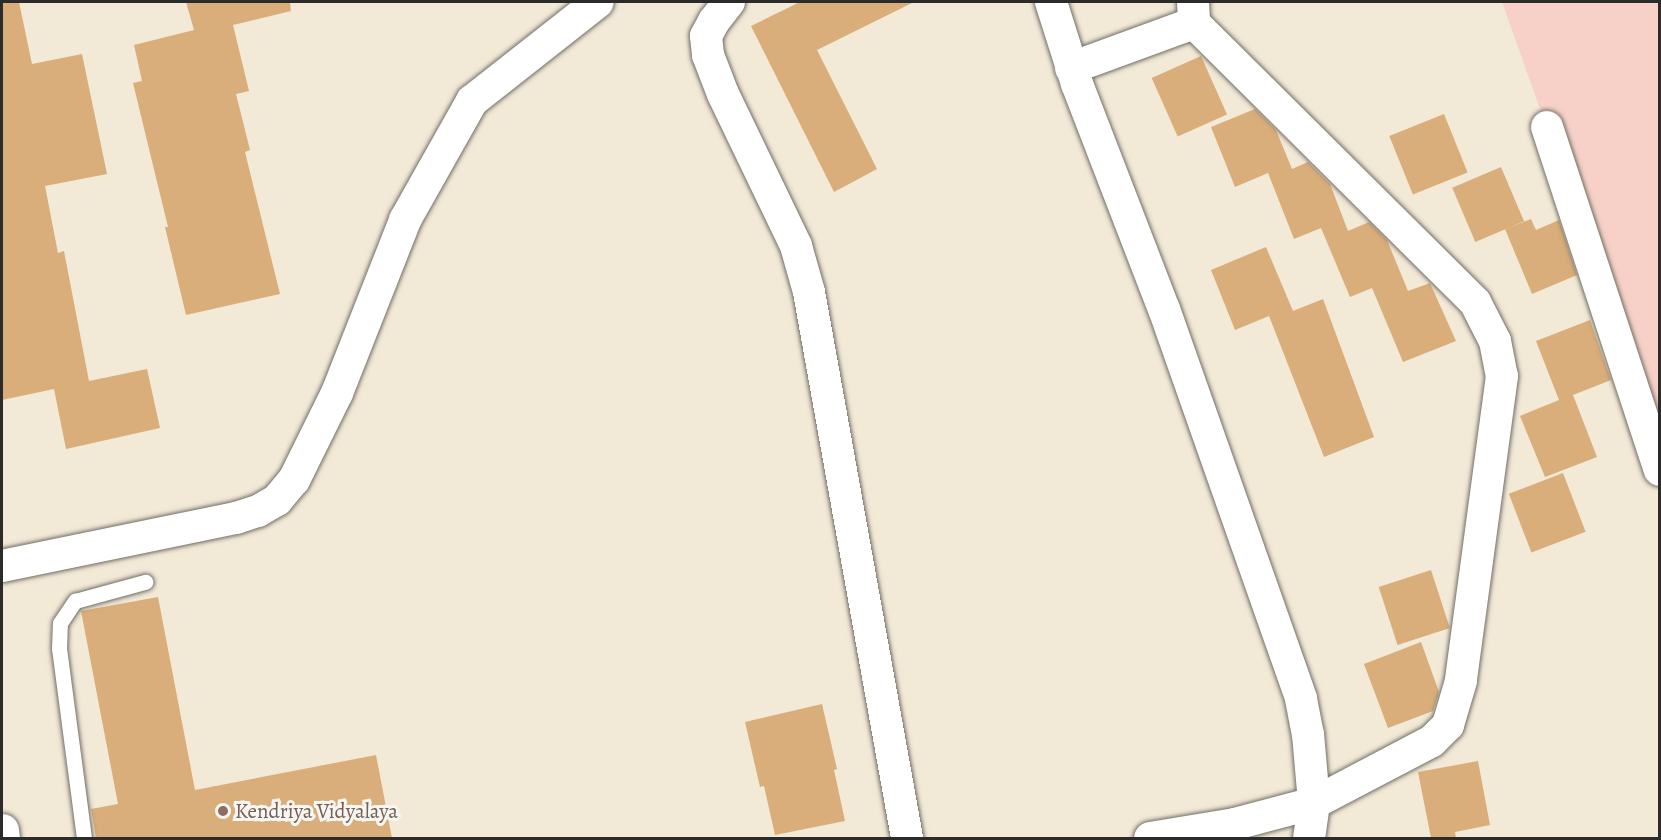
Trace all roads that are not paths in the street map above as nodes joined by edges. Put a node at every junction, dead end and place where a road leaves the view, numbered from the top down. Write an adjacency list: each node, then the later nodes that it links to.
1 (598, 2): 8 (street)
2 (729, 2): 14 (street)
3 (1051, 2): 5 (street)
4 (1194, 12): 5 (street); 10 (street)
5 (1071, 68): 10 (street)
6 (1547, 127): 7 (street)
7 (1659, 470)
8 (2, 566)
9 (145, 582): 13 (lane)
10 (1314, 803): 15 (street); 16 (street)
11 (2, 830): 12 (street)
12 (3, 838)
13 (84, 838)
14 (908, 838)
15 (1150, 838)
16 (1309, 838)

